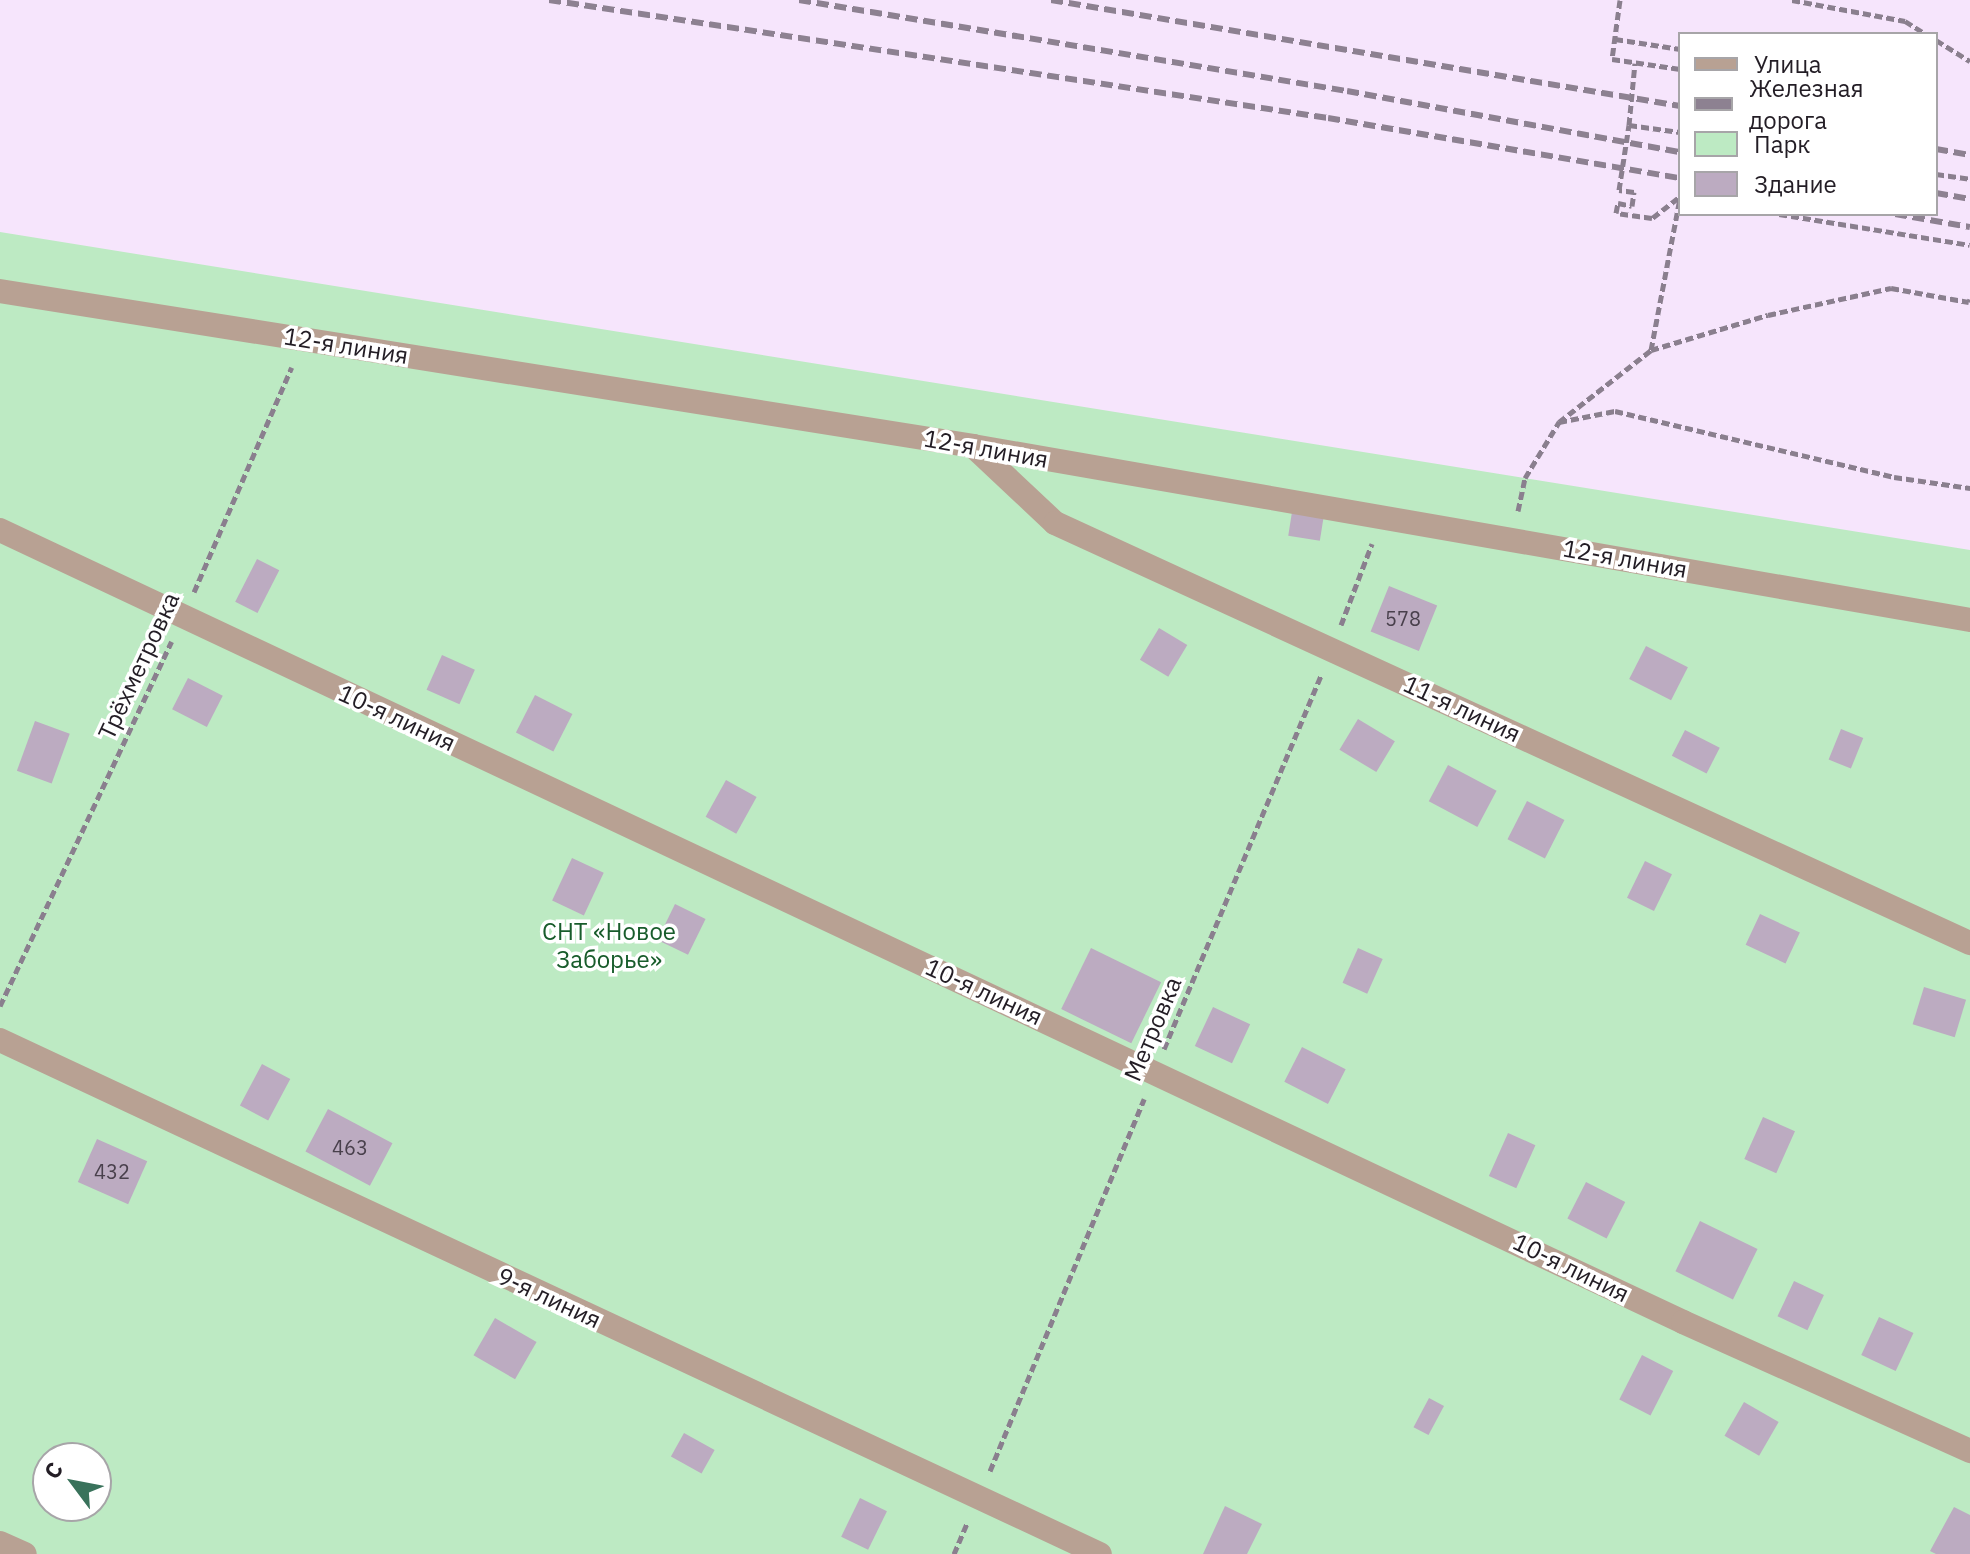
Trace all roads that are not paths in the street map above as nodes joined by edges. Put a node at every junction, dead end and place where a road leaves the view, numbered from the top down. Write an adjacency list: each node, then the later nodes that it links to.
1 (0, 291): 2 (street, 12-я линия)
2 (973, 446): 4 (street, 12-я линия); 5 (street, 11-я линия)
3 (0, 530): 7 (street, 10-я линия)
4 (1970, 620)
5 (1970, 943)
6 (0, 1040): 10 (street, 9-я линия)
7 (1970, 1451)
8 (0, 1543): 9 (street)
9 (25, 1554)
10 (1100, 1554)

